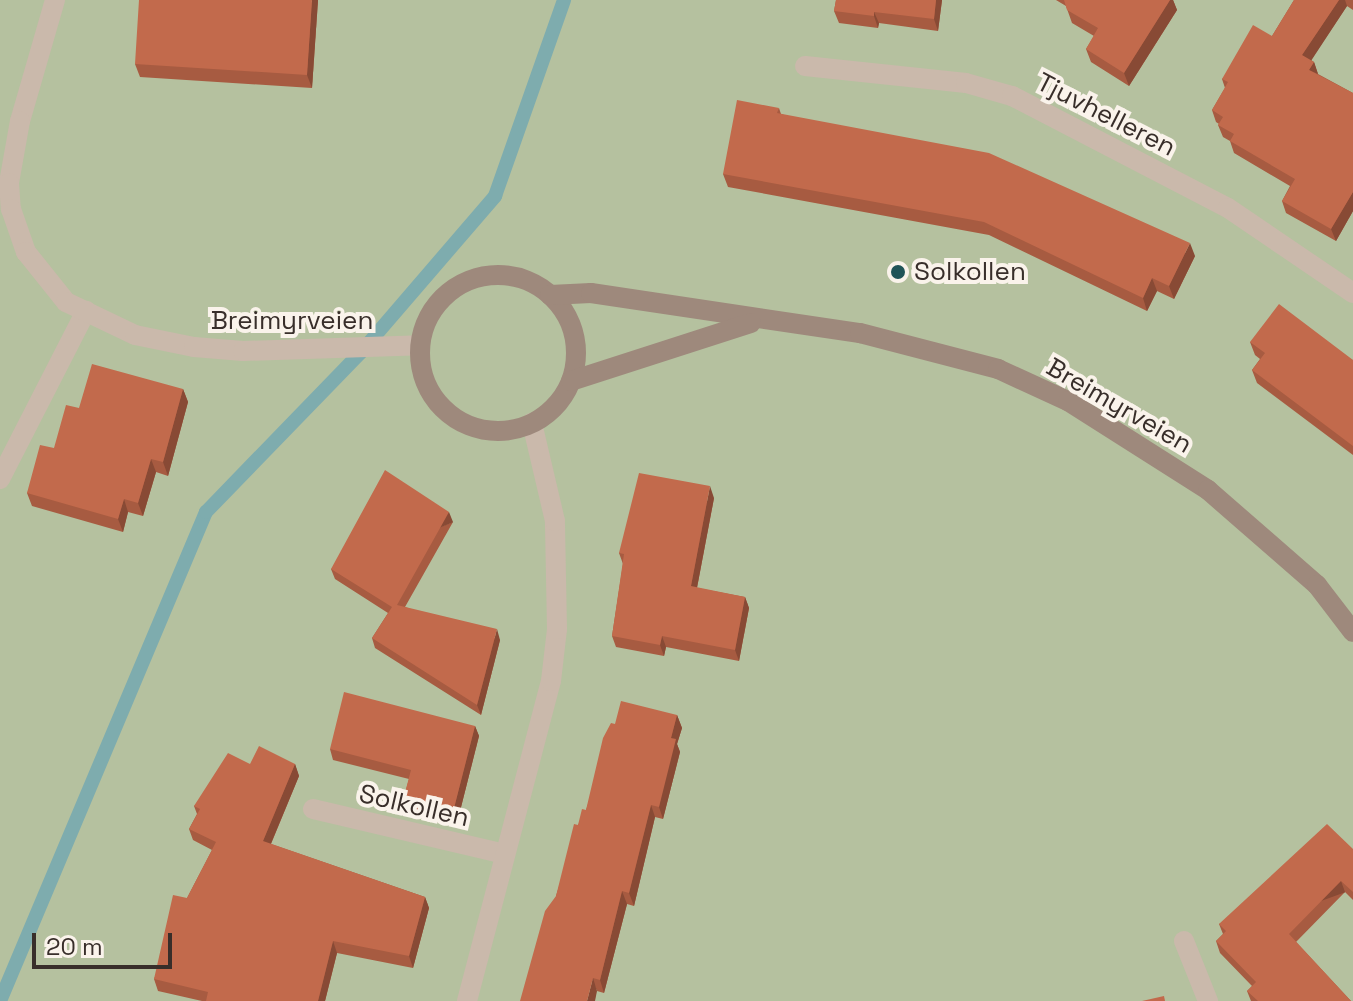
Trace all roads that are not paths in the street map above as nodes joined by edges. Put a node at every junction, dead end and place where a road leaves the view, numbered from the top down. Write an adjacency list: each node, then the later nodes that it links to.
1 (55, 0): 5 (street, Breimyrveien)
2 (805, 66): 3 (street, Tjuvhelleren)
3 (1353, 293)
4 (550, 295): 6 (street, Breimyrveien); 7 (street); 8 (street)
5 (86, 311): 7 (street, Breimyrveien); 10 (street)
6 (755, 322): 8 (street, Breimyrveien); 11 (street, Breimyrveien)
7 (420, 345): 9 (street)
8 (571, 381): 9 (street)
9 (532, 423): 13 (street)
10 (0, 479)
11 (1353, 632)
12 (313, 809): 13 (street, Solkollen)
13 (505, 854): 15 (street)
14 (1184, 941): 16 (street)
15 (467, 1001)
16 (1208, 1001)

